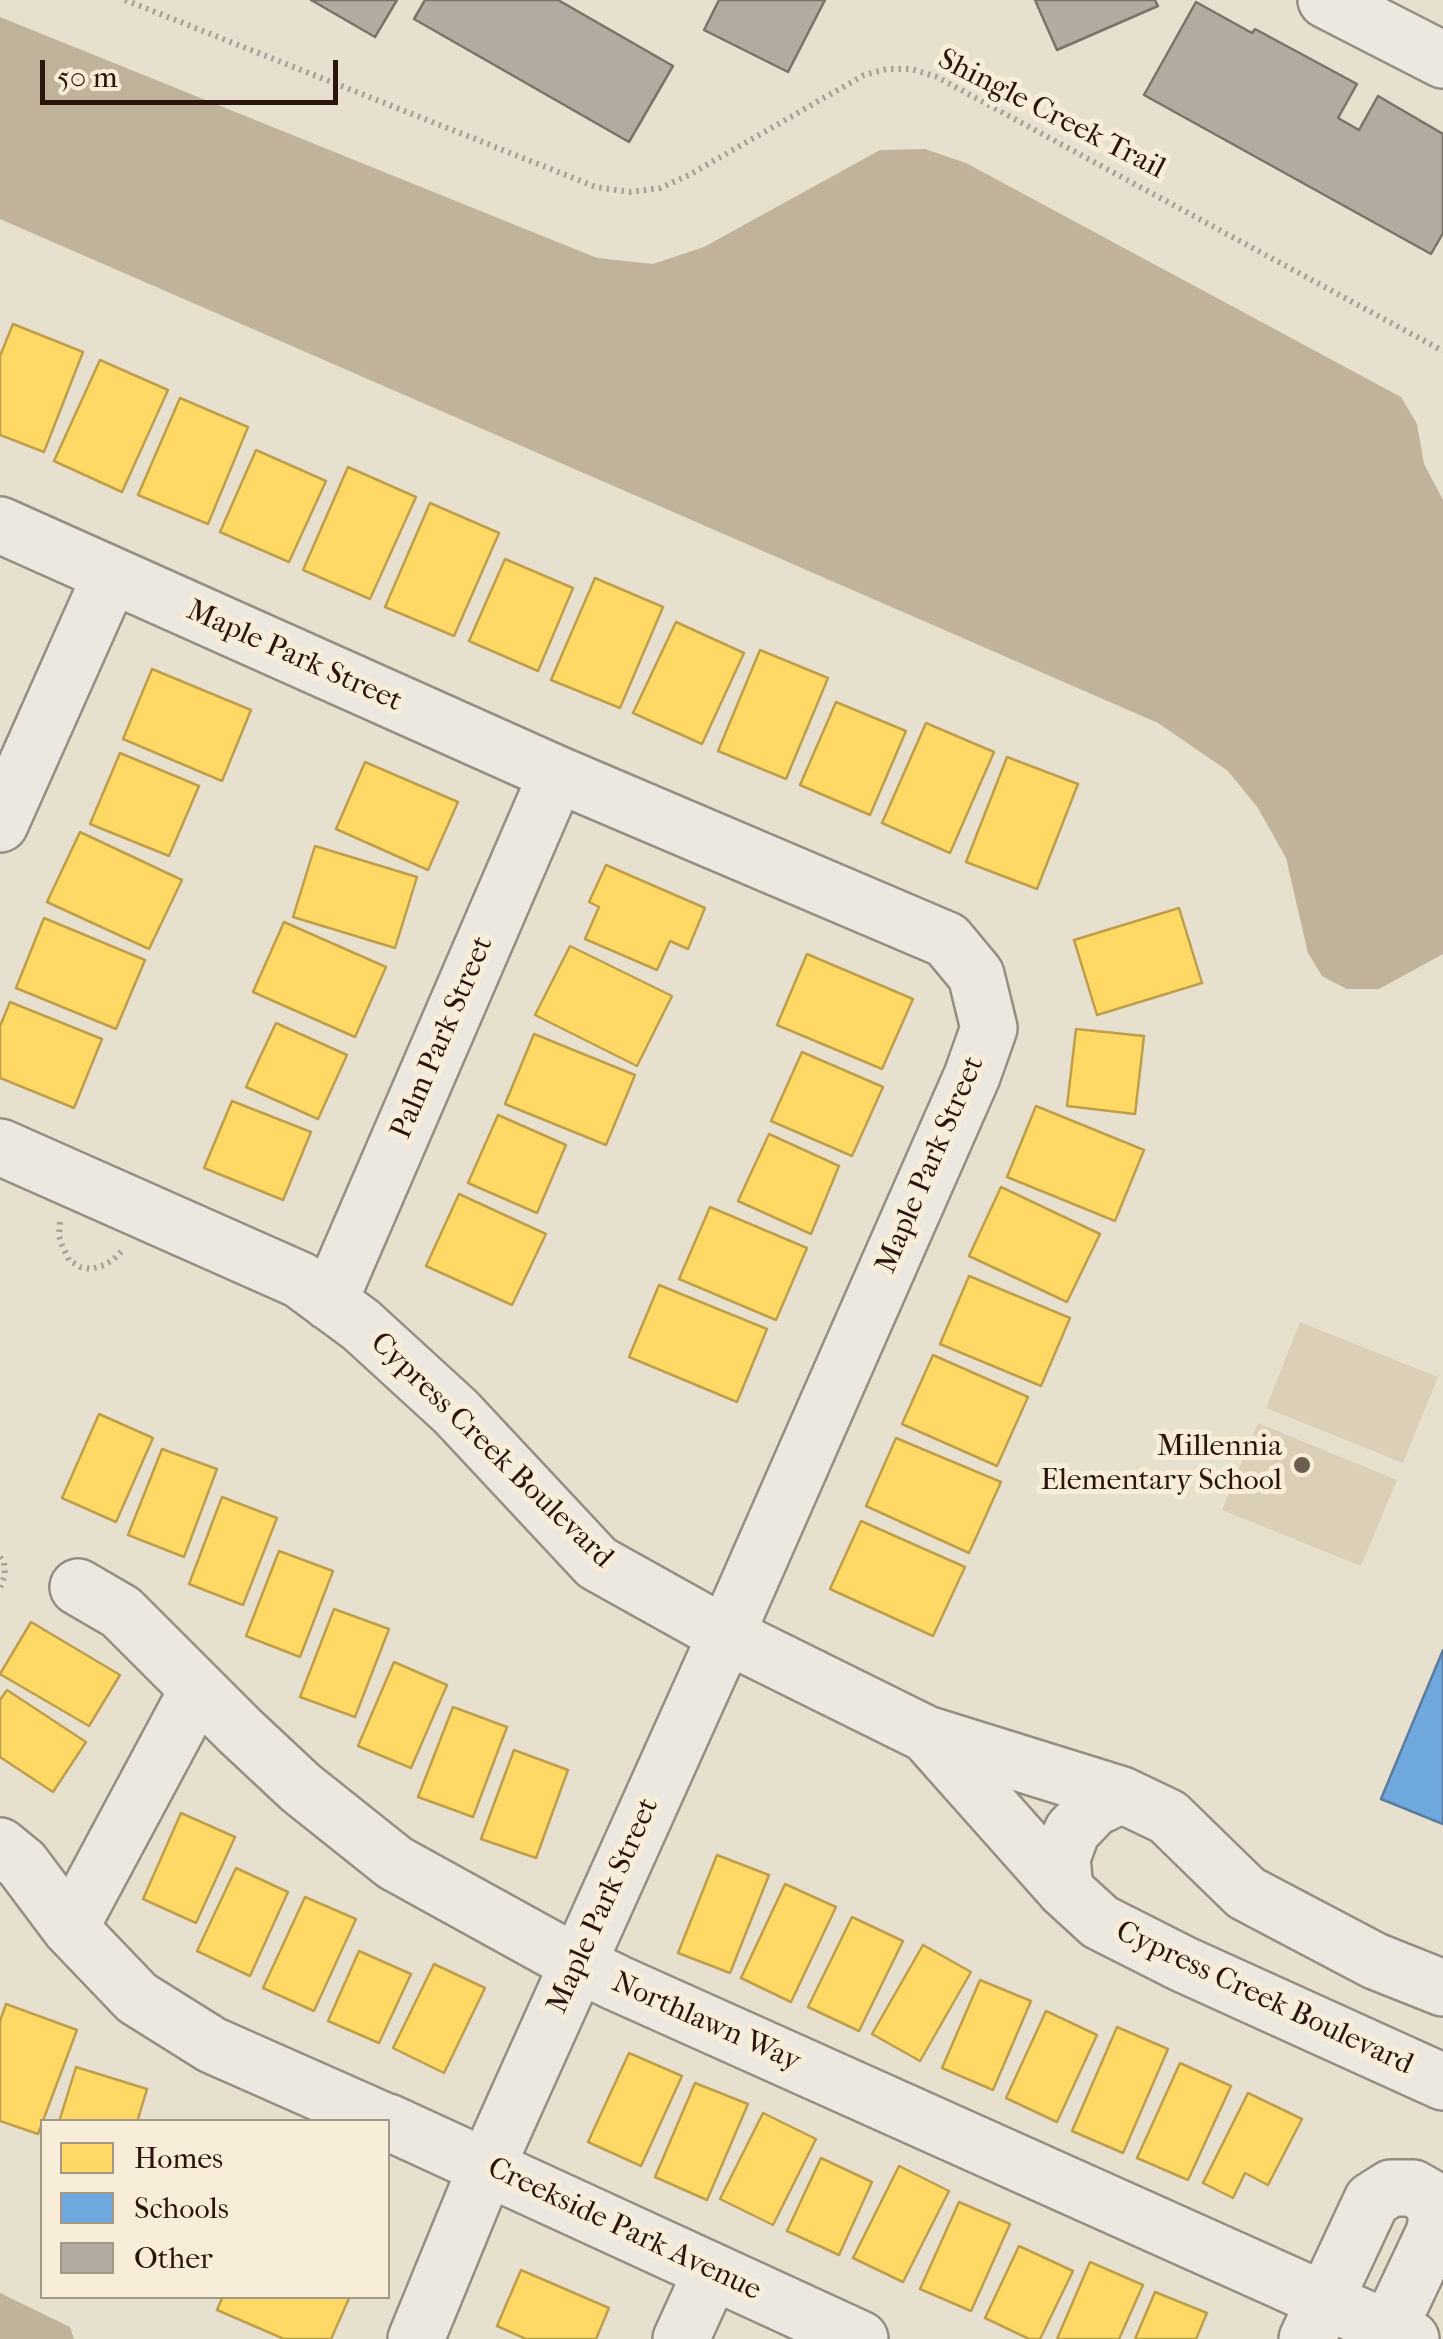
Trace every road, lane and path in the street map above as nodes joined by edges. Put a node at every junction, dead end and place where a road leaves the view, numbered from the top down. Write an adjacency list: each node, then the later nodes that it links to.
1 (125, 0): 4 (path, Shingle Creek Trail)
2 (1326, 0): 3 (street)
3 (1443, 60)
4 (1443, 351)
5 (0, 526): 6 (street, Maple Park Street)
6 (111, 575): 7 (street, Maple Park Street); 8 (street)
7 (557, 774): 12 (street, Palm Park Street); 16 (street, Maple Park Street)
8 (0, 824)
9 (0, 1147): 12 (street, Cypress Creek Boulevard)
10 (60, 1220): 11 (path)
11 (124, 1248)
12 (328, 1302): 16 (street, Cypress Creek Boulevard)
13 (0, 1556): 15 (path)
14 (78, 1587): 17 (street, Northlawn Way)
15 (0, 1588)
16 (726, 1634): 18 (street, Cypress Creek Boulevard); 23 (street, Maple Park Street)
17 (198, 1689): 22 (street); 23 (street, Northlawn Way)
18 (926, 1734): 19 (street, Cypress Creek Boulevard); 21 (street, Cypress Creek Boulevard)
19 (1122, 1795): 21 (street); 24 (street, Cypress Creek Boulevard)
20 (0, 1846): 22 (street, Creekside Park Avenue)
21 (1065, 1890): 25 (street, Cypress Creek Boulevard)
22 (70, 1928): 26 (street, Creekside Park Avenue)
23 (578, 1964): 28 (street, Maple Park Street); 30 (street, Northlawn Way)
24 (1443, 1988)
25 (1438, 2066)
26 (379, 2119)
27 (390, 2124): 28 (street, Creekside Park Avenue)
28 (488, 2166): 29 (street, Creekside Park Avenue); 32 (street, Maple Park Street)
29 (712, 2270): 33 (street); 34 (street, Creekside Park Avenue)
30 (1316, 2320): 31 (street, Northlawn Way); 31 (street)
31 (1395, 2336)
32 (416, 2339)
33 (681, 2339)
34 (860, 2339)

